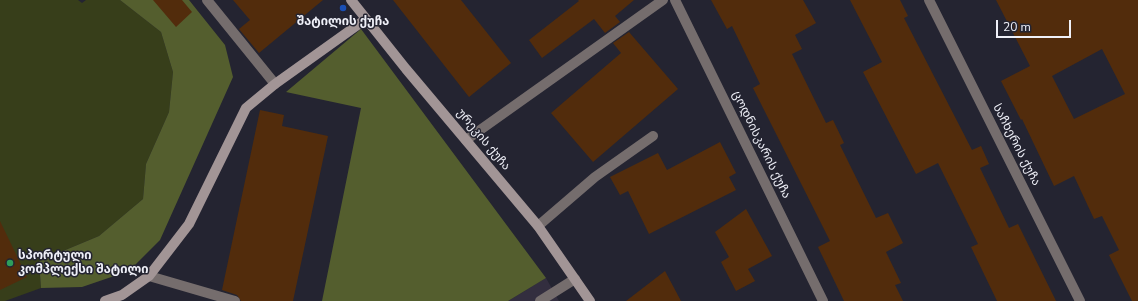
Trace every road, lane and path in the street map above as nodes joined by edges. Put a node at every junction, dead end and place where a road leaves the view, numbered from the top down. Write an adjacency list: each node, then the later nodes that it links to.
1 (207, 0): 7 (street)
2 (351, 0): 6 (street, ურეკის ქუჩა)
3 (663, 0): 9 (street)
4 (675, 0): 17 (street, ცოდნისკარის ქუჩა)
5 (929, 0): 18 (street, საჩხერის ქუჩა)
6 (366, 18): 7 (street); 9 (street, ურეკის ქუჩა)
7 (275, 84): 11 (street)
8 (653, 136): 10 (street)
9 (466, 140): 10 (street, ურეკის ქუჩა)
10 (538, 226): 12 (street, ურეკის ქუჩა)
11 (149, 276): 13 (street); 14 (street)
12 (575, 279): 15 (street); 16 (street, ურეკის ქუჩა)
13 (104, 301)
14 (235, 301)
15 (540, 301)
16 (590, 301)
17 (823, 301)
18 (1080, 301)

